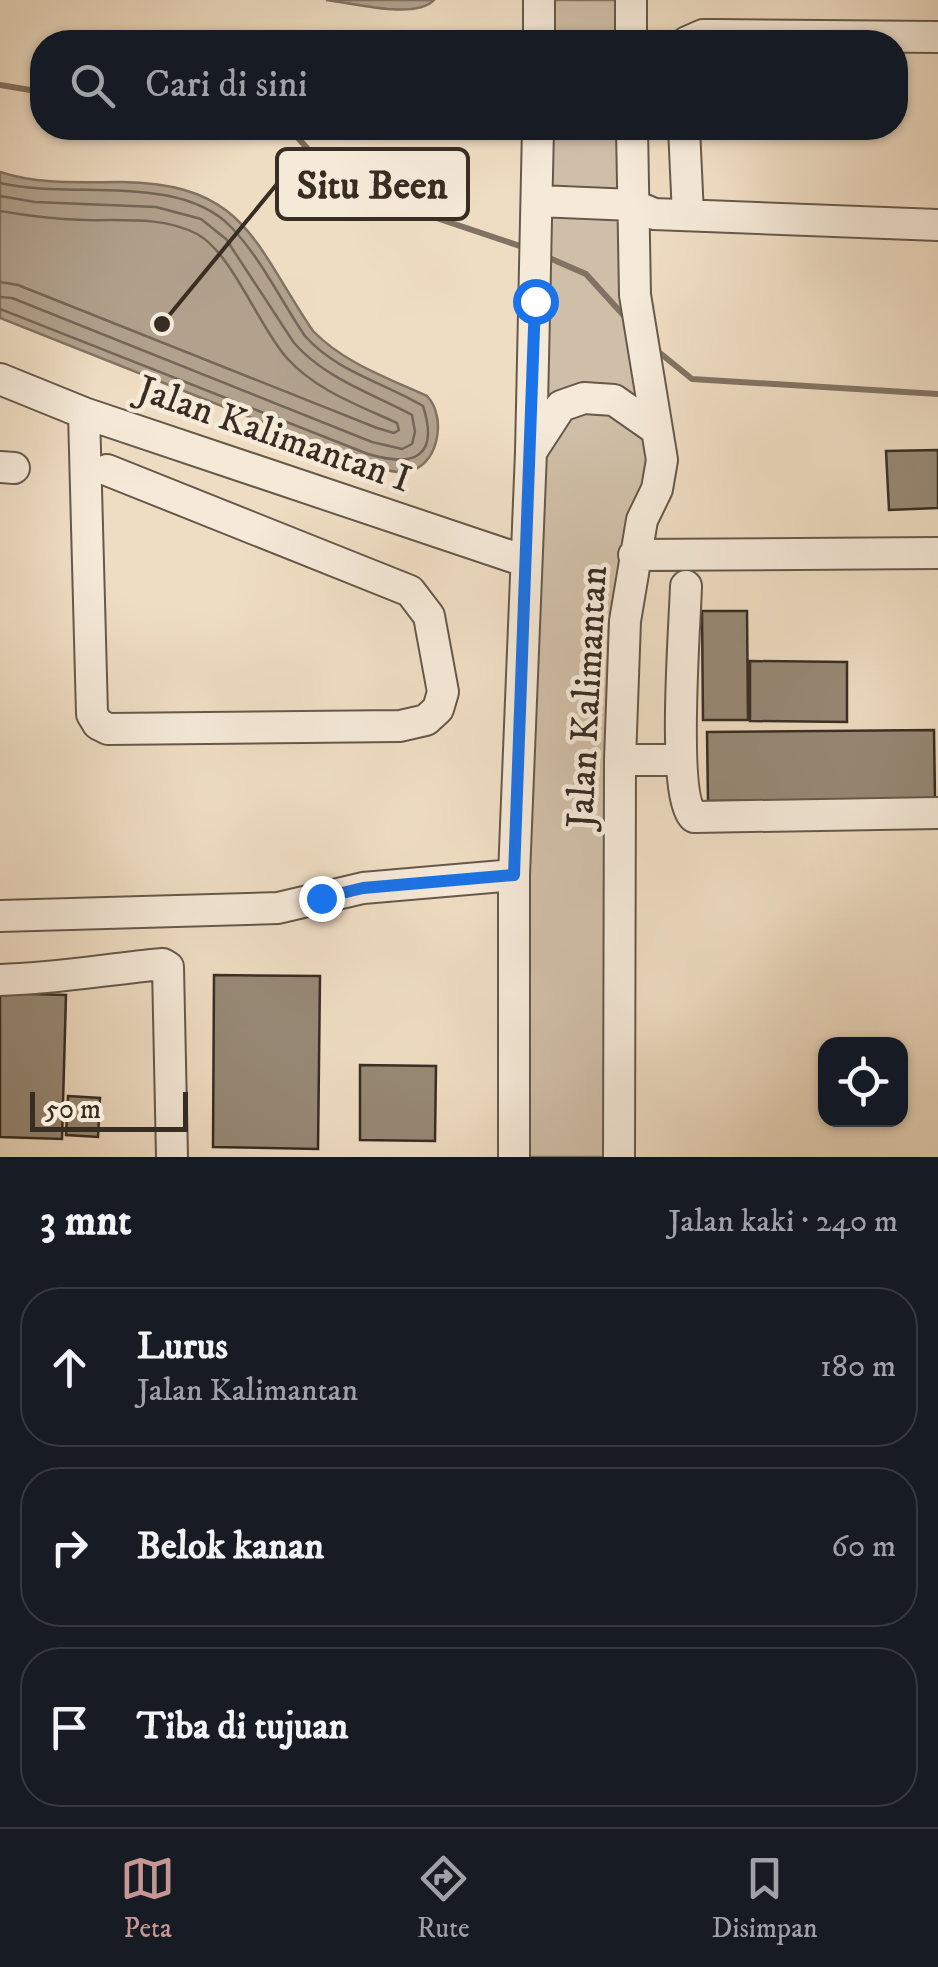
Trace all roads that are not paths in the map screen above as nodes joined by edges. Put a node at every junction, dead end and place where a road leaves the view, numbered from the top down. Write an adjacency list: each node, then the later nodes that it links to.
1 (539, 0): 3 (street)
2 (631, 0): 4 (street)
3 (539, 30)
4 (631, 30)
5 (908, 36): 6 (street)
6 (938, 36)
7 (538, 140): 10 (street, Jalan Kalimantan)
8 (632, 140): 11 (street, Jalan Kalimantan)
9 (685, 140): 12 (street)
10 (538, 202): 11 (street); 17 (street, Jalan Kalimantan)
11 (633, 205): 12 (street); 16 (street, Jalan Kalimantan)
12 (688, 215): 13 (street)
13 (938, 224)
14 (0, 379): 15 (street, Jalan Kalimantan I)
15 (84, 414): 18 (street); 21 (street, Jalan Kalimantan I)
16 (657, 430): 17 (street); 20 (street, Jalan Kalimantan)
17 (532, 452): 21 (street, Jalan Kalimantan)
18 (107, 470)
19 (938, 553): 20 (street)
20 (634, 554): 23 (street, Jalan Kalimantan)
21 (524, 562): 26 (street, Jalan Kalimantan)
22 (686, 586): 24 (street)
23 (620, 760): 24 (street); 31 (street, Jalan Kalimantan)
24 (680, 760): 25 (street)
25 (938, 813)
26 (514, 875): 27 (street); 30 (street, Jalan Kalimantan)
27 (0, 916)
28 (0, 980): 29 (street)
29 (172, 1157)
30 (514, 1157)
31 (620, 1157)

